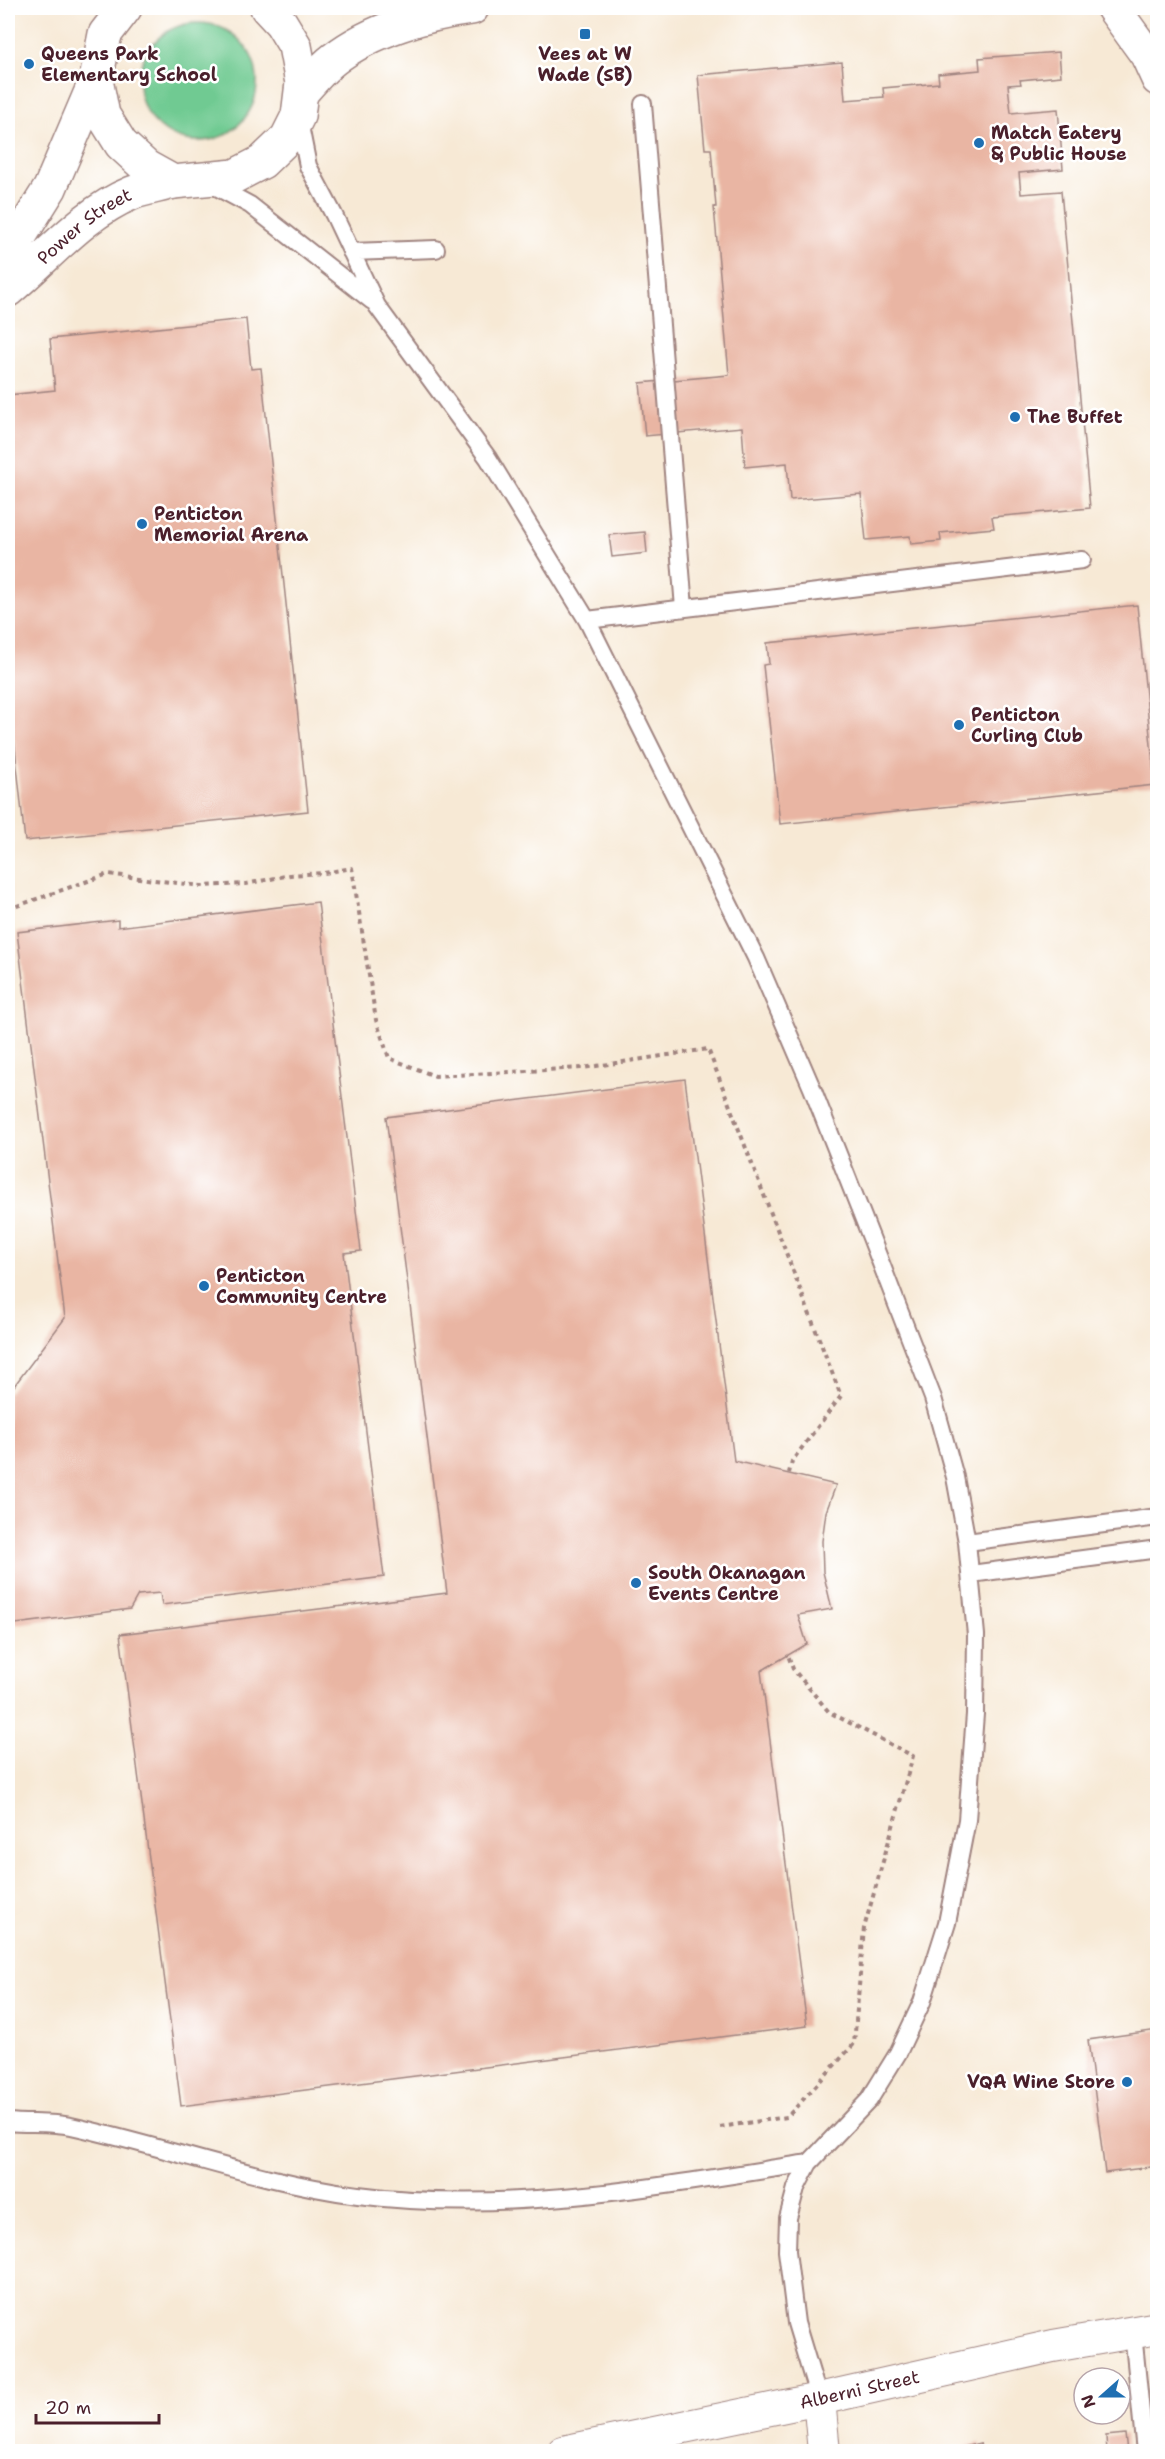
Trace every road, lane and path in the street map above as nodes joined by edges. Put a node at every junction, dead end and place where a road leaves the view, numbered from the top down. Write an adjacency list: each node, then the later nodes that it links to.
1 (125, 8): 5 (main road)
2 (267, 8): 8 (main road)
3 (472, 8): 8 (main road, Power Street)
4 (1113, 8): 6 (main road)
5 (97, 21): 7 (main road)
6 (1158, 79)
7 (96, 80): 10 (main road); 13 (main road, Power Street)
8 (300, 104): 10 (main road, Power Street); 12 (lane)
9 (643, 104): 17 (lane)
10 (189, 181): 14 (main road, Power Street); 15 (lane)
11 (436, 249): 12 (lane)
12 (351, 252): 15 (lane)
13 (8, 255)
14 (8, 290)
15 (377, 306): 18 (lane)
16 (1082, 560): 17 (lane)
17 (684, 608): 18 (lane)
18 (587, 620): 22 (lane)
19 (8, 909): 20 (path)
20 (789, 1473)
21 (1158, 1516): 22 (lane)
22 (967, 1542): 24 (lane)
23 (1158, 1550): 24 (lane)
24 (971, 1574): 28 (lane)
25 (788, 1655): 27 (path)
26 (8, 2122): 28 (lane)
27 (720, 2127)
28 (809, 2163): 30 (lane)
29 (1146, 2330): 30 (street, Alberni Street); 33 (lane)
30 (819, 2399): 31 (street, Alberni Street); 32 (street)
31 (563, 2451)
32 (824, 2451)
33 (1145, 2451)

